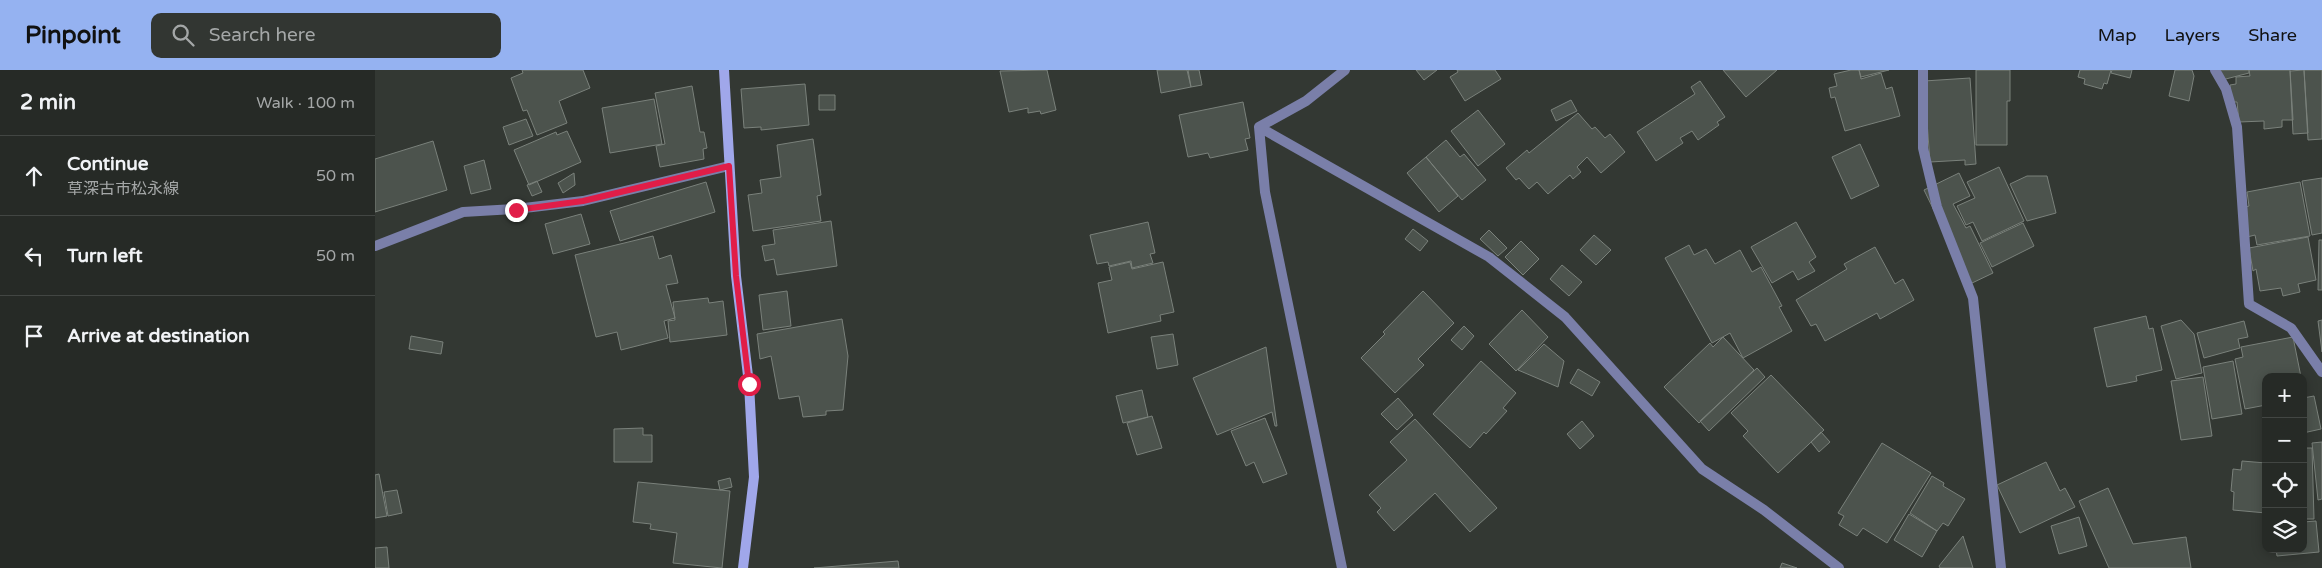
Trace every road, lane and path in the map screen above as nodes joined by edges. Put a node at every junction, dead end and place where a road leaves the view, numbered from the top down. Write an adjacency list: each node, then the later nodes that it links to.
1 (724, 70): 6 (main road)
2 (1345, 70): 5 (street)
3 (1923, 70): 12 (street)
4 (2215, 70): 8 (street)
5 (1259, 128): 10 (street); 11 (street)
6 (729, 166): 7 (street); 9 (main road)
7 (375, 246)
8 (2322, 372)
9 (743, 568)
10 (1342, 568)
11 (1839, 568)
12 (2001, 568)

